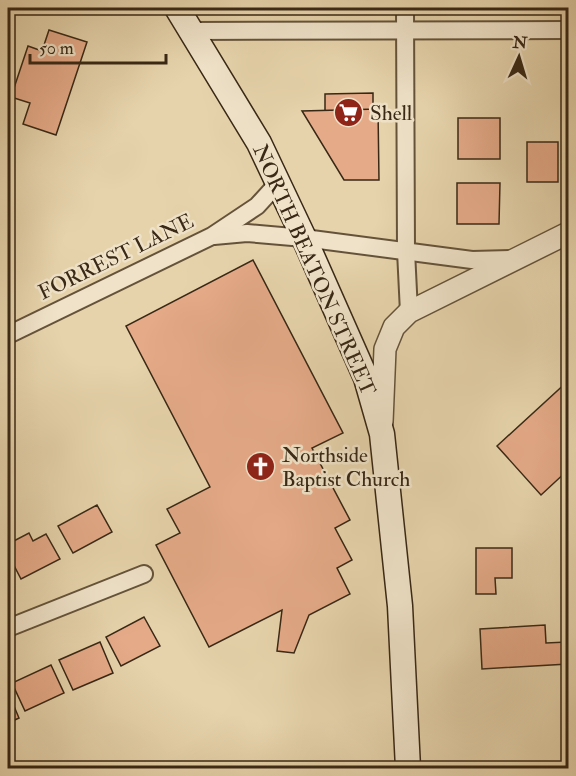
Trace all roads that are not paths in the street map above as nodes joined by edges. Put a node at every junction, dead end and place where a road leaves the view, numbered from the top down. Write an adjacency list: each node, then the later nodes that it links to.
1 (177, 8): 5 (main road, NORTH BEATON STREET)
2 (405, 8): 3 (street)
3 (404, 30): 4 (street); 5 (street); 10 (street)
4 (568, 30)
5 (191, 31): 6 (main road, NORTH BEATON STREET)
6 (278, 183): 8 (street, FORREST LANE); 9 (main road, NORTH BEATON STREET)
7 (568, 233): 11 (street)
8 (212, 236): 9 (street, FORREST LANE); 13 (street, FORREST LANE)
9 (304, 238): 10 (street, FORREST LANE); 14 (main road, NORTH BEATON STREET)
10 (406, 251): 11 (street, FORREST LANE); 12 (street)
11 (517, 259): 12 (street)
12 (409, 312): 14 (street)
13 (8, 334)
14 (382, 434): 17 (main road, NORTH BEATON STREET)
15 (144, 574): 16 (street)
16 (8, 628)
17 (408, 768)

